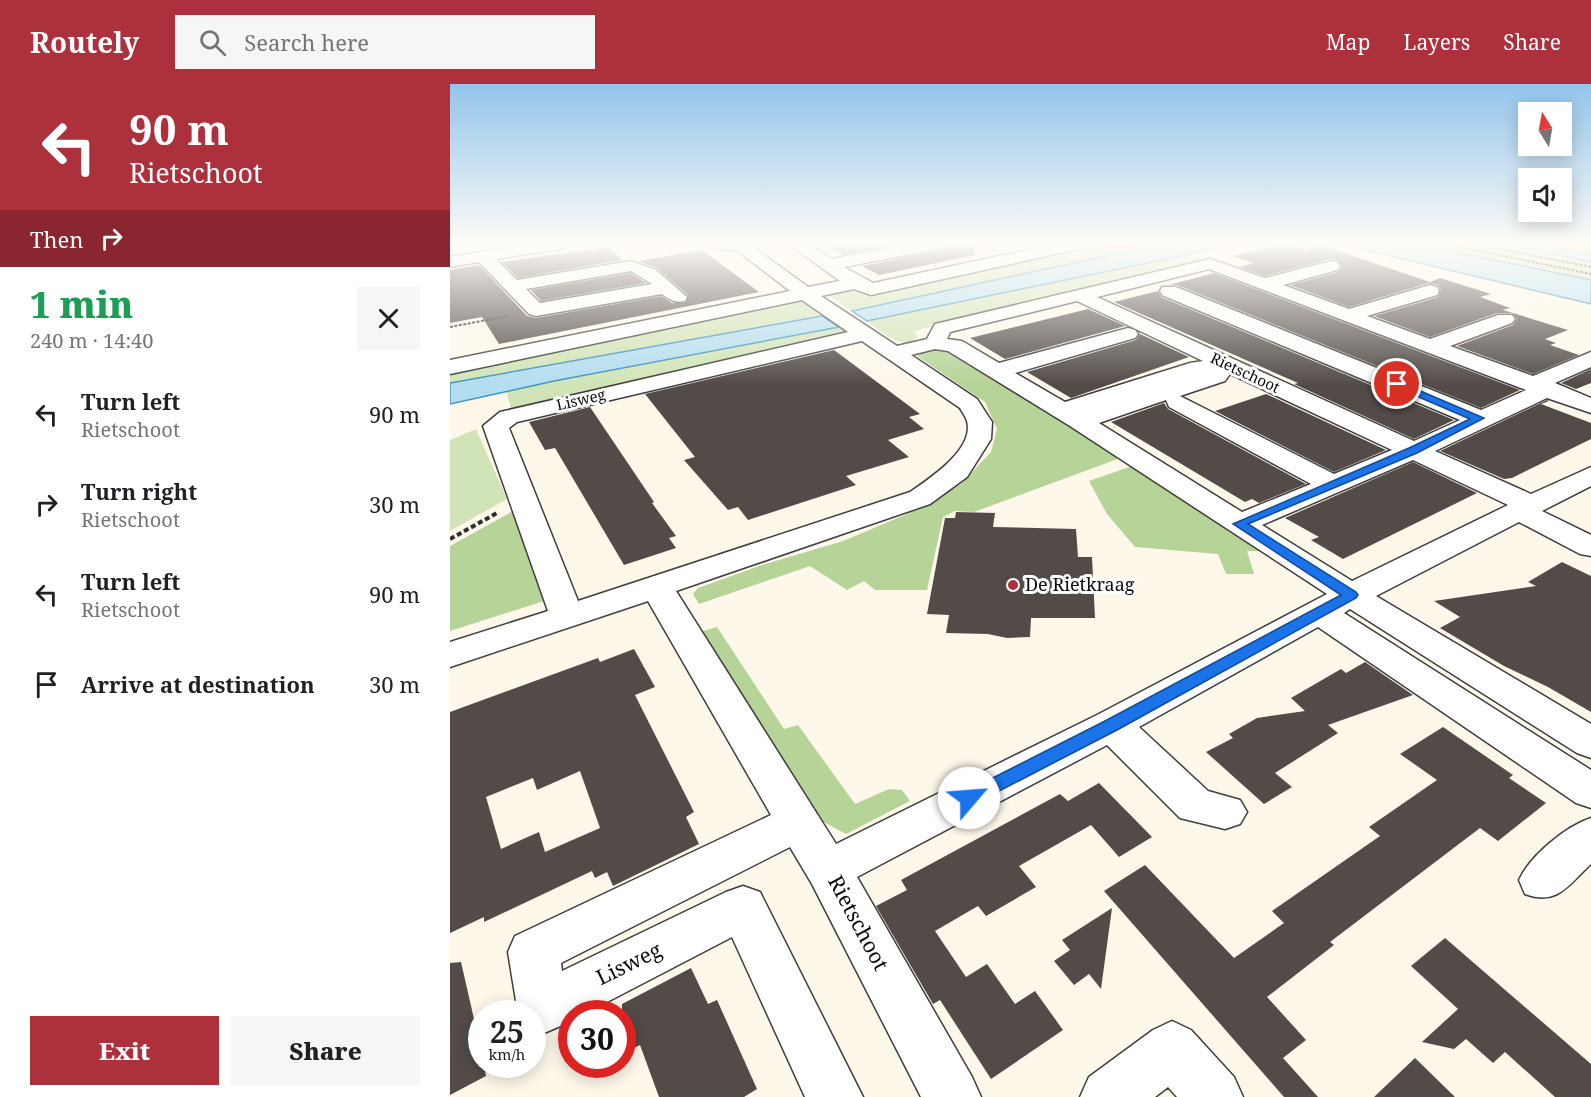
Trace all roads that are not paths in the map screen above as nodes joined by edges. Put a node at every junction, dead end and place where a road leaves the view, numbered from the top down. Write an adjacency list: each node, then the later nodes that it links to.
1 (517, 290): 2 (street)
2 (651, 290)
3 (667, 290): 12 (street)
4 (800, 290): 10 (street)
5 (818, 290): 10 (street)
6 (1098, 290): 11 (street)
7 (1281, 290): 13 (street)
8 (1169, 291): 17 (street)
9 (1430, 291): 13 (street, Rietschoot)
10 (804, 293): 12 (street); 15 (street)
11 (1078, 295): 18 (street); 30 (street, Rietschoot)
12 (694, 315): 23 (street)
13 (1356, 318): 17 (street, Rietschoot); 19 (street)
14 (1505, 319): 19 (street)
15 (863, 331): 20 (street); 38 (street, Lisweg)
16 (1128, 334): 24 (street)
17 (1295, 342): 21 (street, Rietschoot); 29 (street)
18 (935, 343): 20 (street); 24 (street)
19 (1432, 345): 25 (street)
20 (894, 353): 36 (street)
21 (1255, 354)
22 (1591, 359): 25 (street)
23 (450, 367)
24 (996, 371): 28 (street)
25 (1546, 388): 27 (street); 29 (street)
26 (1177, 402): 32 (street)
27 (1591, 405)
28 (1071, 416): 28 (street, Rietschoot); 34 (street)
29 (1478, 418): 30 (street)
30 (1413, 451): 32 (street); 33 (street, Rietschoot)
31 (1591, 475): 33 (street, Rietschoot)
32 (1332, 484): 34 (street)
33 (1525, 508): 35 (street, Rietschoot); 37 (street, Rietschoot)
34 (1239, 524): 37 (street)
35 (1591, 547)
36 (656, 586): 38 (street); 44 (street)
37 (1335, 604): 40 (street, Rietschoot); 41 (street); 42 (street)
38 (567, 615): 39 (street)
39 (450, 655)
40 (1111, 725): 43 (street); 46 (street, Rietschoot)
41 (1591, 743)
42 (1591, 790)
43 (1225, 812)
44 (798, 822): 46 (street); 48 (street, Lisweg)
45 (1591, 836): 47 (street)
46 (828, 870): 49 (street, Rietschoot)
47 (1542, 880)
48 (834, 1097)
49 (952, 1097)
50 (1109, 1097): 51 (street)
51 (1214, 1097)

